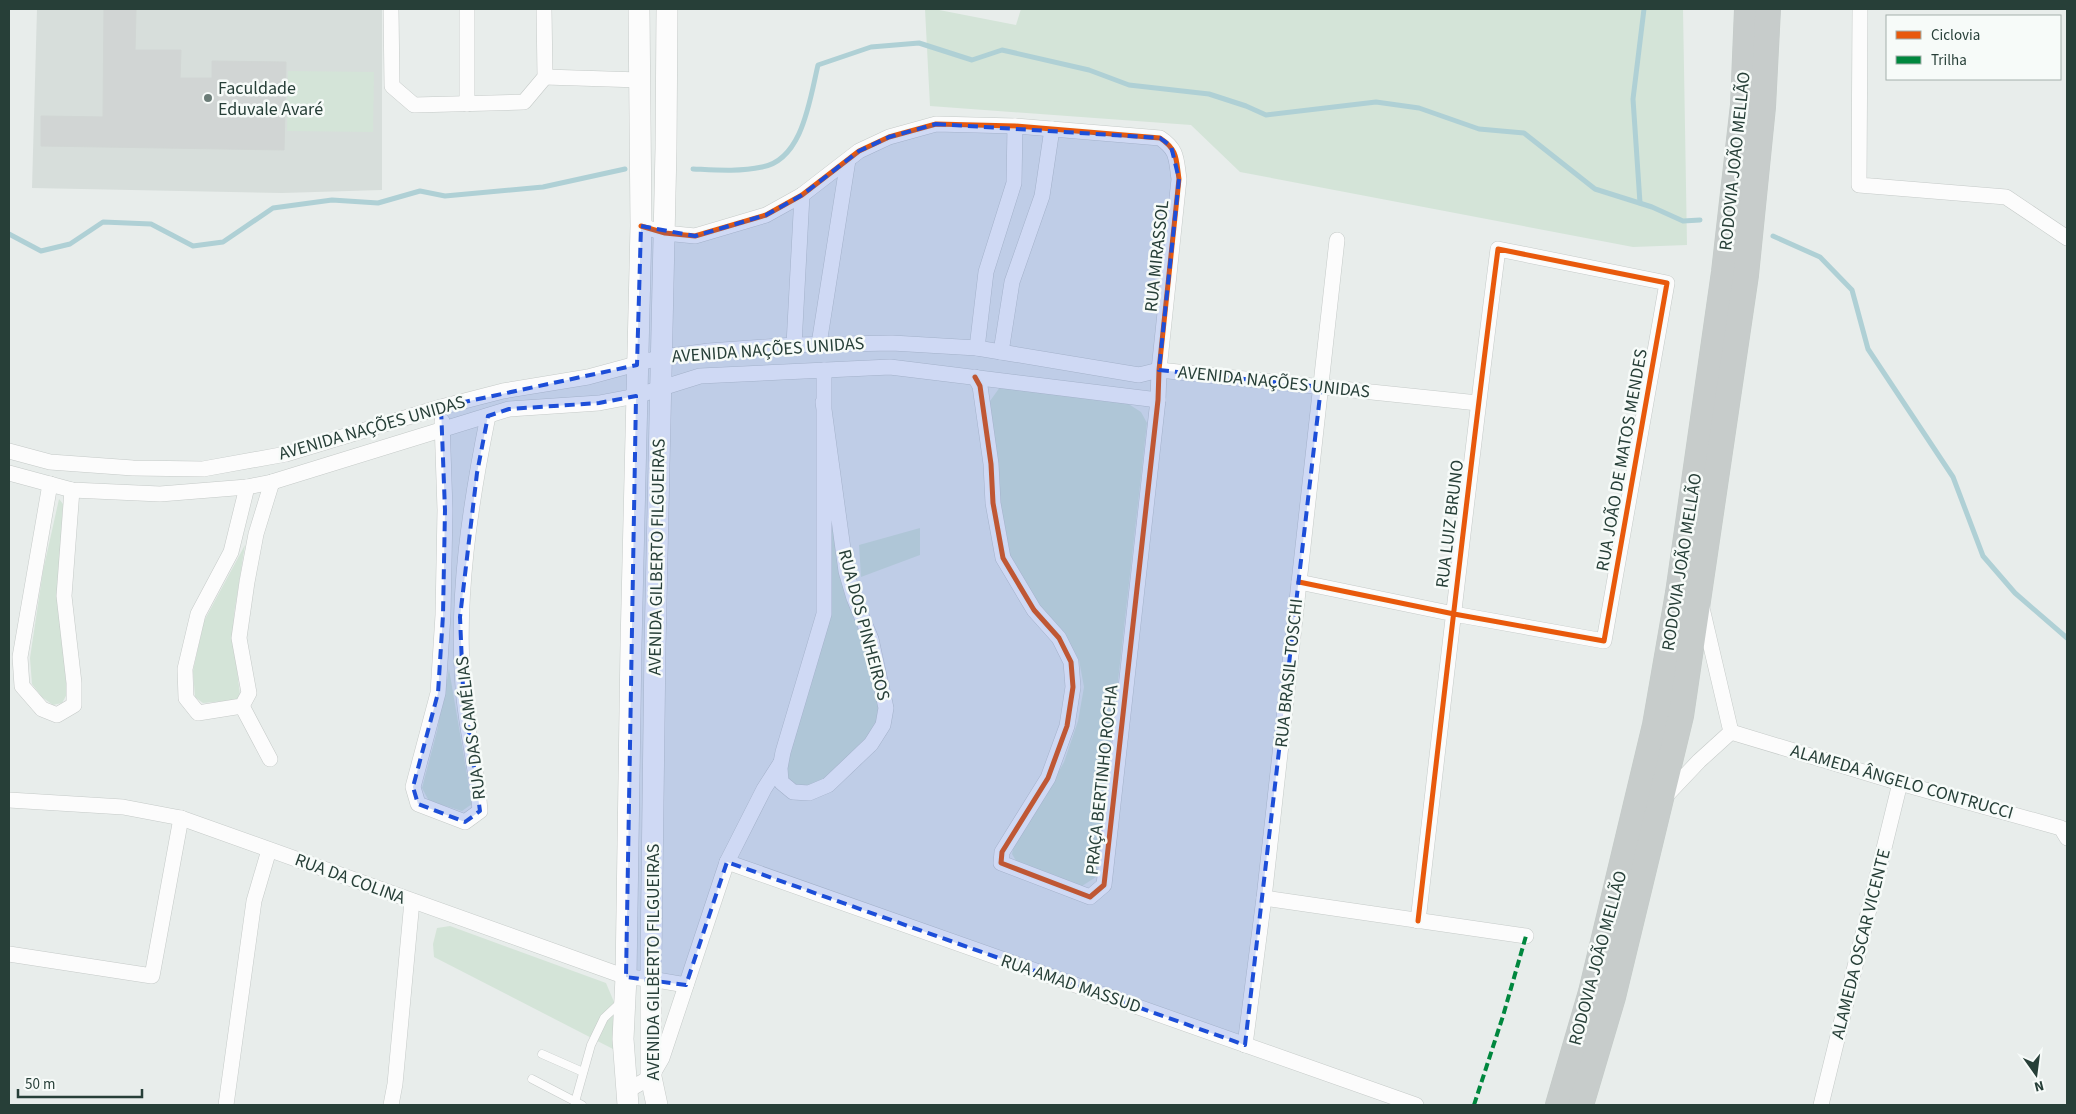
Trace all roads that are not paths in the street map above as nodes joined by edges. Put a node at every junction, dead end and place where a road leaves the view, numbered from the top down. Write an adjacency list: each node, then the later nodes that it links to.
1 (391, 9): 11 (street)
2 (467, 9): 11 (street)
3 (544, 9): 9 (street)
4 (1747, 9): 81 (highway, RODOVIA JOÃO MELLÃO)
5 (1768, 9): 46 (highway, RODOVIA JOÃO MELLÃO)
6 (1860, 9): 18 (street)
7 (639, 13): 8 (main road); 10 (main road, AVENIDA GILBERTO FILGUEIRAS)
8 (667, 14): 17 (main road, AVENIDA GILBERTO FILGUEIRAS)
9 (545, 77): 10 (street); 11 (street)
10 (640, 80): 16 (main road, AVENIDA GILBERTO FILGUEIRAS)
11 (467, 104)
12 (1015, 126): 13 (street); 14 (street); 23 (street)
13 (1052, 129): 24 (street); 28 (street, RUA MIRASSOL)
14 (848, 160): 15 (street); 21 (street)
15 (802, 195): 17 (street); 22 (street)
16 (641, 226): 17 (street); 26 (main road, AVENIDA GILBERTO FILGUEIRAS)
17 (665, 233): 25 (main road, AVENIDA GILBERTO FILGUEIRAS)
18 (2067, 238)
19 (1337, 240): 30 (street, RUA BRASIL TOSCHI)
20 (1498, 250): 35 (street, RUA LUIZ BRUNO); 47 (street, RUA JOÃO DE MATOS MENDES)
21 (819, 344): 22 (street, AVENIDA NAÇÕES UNIDAS); 23 (street, AVENIDA NAÇÕES UNIDAS)
22 (794, 345): 25 (street, AVENIDA NAÇÕES UNIDAS)
23 (977, 348): 24 (street, AVENIDA NAÇÕES UNIDAS)
24 (1001, 352): 28 (street, AVENIDA NAÇÕES UNIDAS)
25 (662, 358): 26 (street, AVENIDA NAÇÕES UNIDAS); 31 (main road, AVENIDA GILBERTO FILGUEIRAS)
26 (637, 365): 32 (main road, AVENIDA GILBERTO FILGUEIRAS); 36 (street, AVENIDA NAÇÕES UNIDAS)
27 (824, 370): 29 (street, AVENIDA NAÇÕES UNIDAS); 31 (street, AVENIDA NAÇÕES UNIDAS); 34 (street, RUA DOS PINHEIROS)
28 (1159, 370): 30 (street, AVENIDA NAÇÕES UNIDAS); 33 (street, PRAÇA BERTINHO ROCHA)
29 (975, 377): 33 (street, AVENIDA NAÇÕES UNIDAS); 33 (street, PRAÇA BERTINHO ROCHA)
30 (1321, 387): 35 (street, AVENIDA NAÇÕES UNIDAS); 45 (street, RUA BRASIL TOSCHI)
31 (661, 388): 32 (street, AVENIDA NAÇÕES UNIDAS); 49 (main road, AVENIDA GILBERTO FILGUEIRAS)
32 (636, 396): 37 (street, AVENIDA NAÇÕES UNIDAS); 48 (main road, AVENIDA GILBERTO FILGUEIRAS)
33 (1158, 400)
34 (823, 402): 53 (street, RUA DOS PINHEIROS); 53 (street, RUA DOS PINHEIROS)
35 (1478, 403): 47 (street, RUA LUIZ BRUNO)
36 (441, 407): 38 (street, RUA DAS CAMÉLIAS); 39 (street, AVENIDA NAÇÕES UNIDAS)
37 (488, 416): 38 (street, AVENIDA NAÇÕES UNIDAS); 38 (street, RUA DAS CAMÉLIAS)
38 (443, 430): 41 (street, AVENIDA NAÇÕES UNIDAS)
39 (9, 451)
40 (9, 473): 42 (street, AVENIDA NAÇÕES UNIDAS)
41 (272, 482): 43 (street, AVENIDA NAÇÕES UNIDAS); 50 (street)
42 (50, 484): 44 (street, AVENIDA NAÇÕES UNIDAS); 44 (street)
43 (247, 487): 44 (street, AVENIDA NAÇÕES UNIDAS); 50 (street)
44 (72, 490)
45 (1299, 582): 47 (street); 61 (street, RUA BRASIL TOSCHI)
46 (1700, 596): 51 (street); 56 (highway, RODOVIA JOÃO MELLÃO)
47 (1454, 614): 63 (street, RUA LUIZ BRUNO)
48 (631, 645): 49 (main road); 66 (main road, AVENIDA GILBERTO FILGUEIRAS)
49 (655, 646): 67 (main road, AVENIDA GILBERTO FILGUEIRAS)
50 (242, 706): 52 (street)
51 (1731, 732): 54 (street, ALAMEDA ÂNGELO CONTRUCCI); 56 (street)
52 (270, 759)
53 (781, 763): 60 (street, RUA DOS PINHEIROS)
54 (1900, 783): 58 (street, ALAMEDA ÂNGELO CONTRUCCI); 83 (street, ALAMEDA OSCAR VICENTE)
55 (9, 800): 57 (street, RUA DA COLINA)
56 (1660, 802): 82 (highway, RODOVIA JOÃO MELLÃO)
57 (181, 818): 59 (street, RUA DA COLINA); 65 (street)
58 (2067, 838)
59 (269, 850): 62 (street, RUA DA COLINA); 77 (street)
60 (727, 862): 68 (street, RUA DOS PINHEIROS); 70 (street, RUA AMAD MASSUD)
61 (1264, 898): 63 (street); 70 (street, RUA BRASIL TOSCHI)
62 (412, 901): 66 (street, RUA DA COLINA); 78 (street)
63 (1418, 921): 64 (street)
64 (1526, 936)
65 (9, 954)
66 (626, 977): 67 (street, RUA DA COLINA); 69 (main road, AVENIDA GILBERTO FILGUEIRAS)
67 (652, 979): 68 (street, RUA DA COLINA); 73 (main road, AVENIDA GILBERTO FILGUEIRAS)
68 (686, 985): 73 (street, RUA DOS PINHEIROS)
69 (624, 999): 72 (lane); 75 (main road, AVENIDA GILBERTO FILGUEIRAS)
70 (1245, 1045): 80 (street, RUA AMAD MASSUD)
71 (542, 1054): 72 (lane)
72 (584, 1072): 76 (lane)
73 (651, 1078): 75 (street); 79 (main road, AVENIDA GILBERTO FILGUEIRAS)
74 (532, 1079): 76 (lane)
75 (626, 1099)
76 (579, 1104)
77 (226, 1105)
78 (391, 1105)
79 (657, 1105)
80 (1416, 1105)
81 (1558, 1105)
82 (1581, 1105)
83 (1821, 1105)

